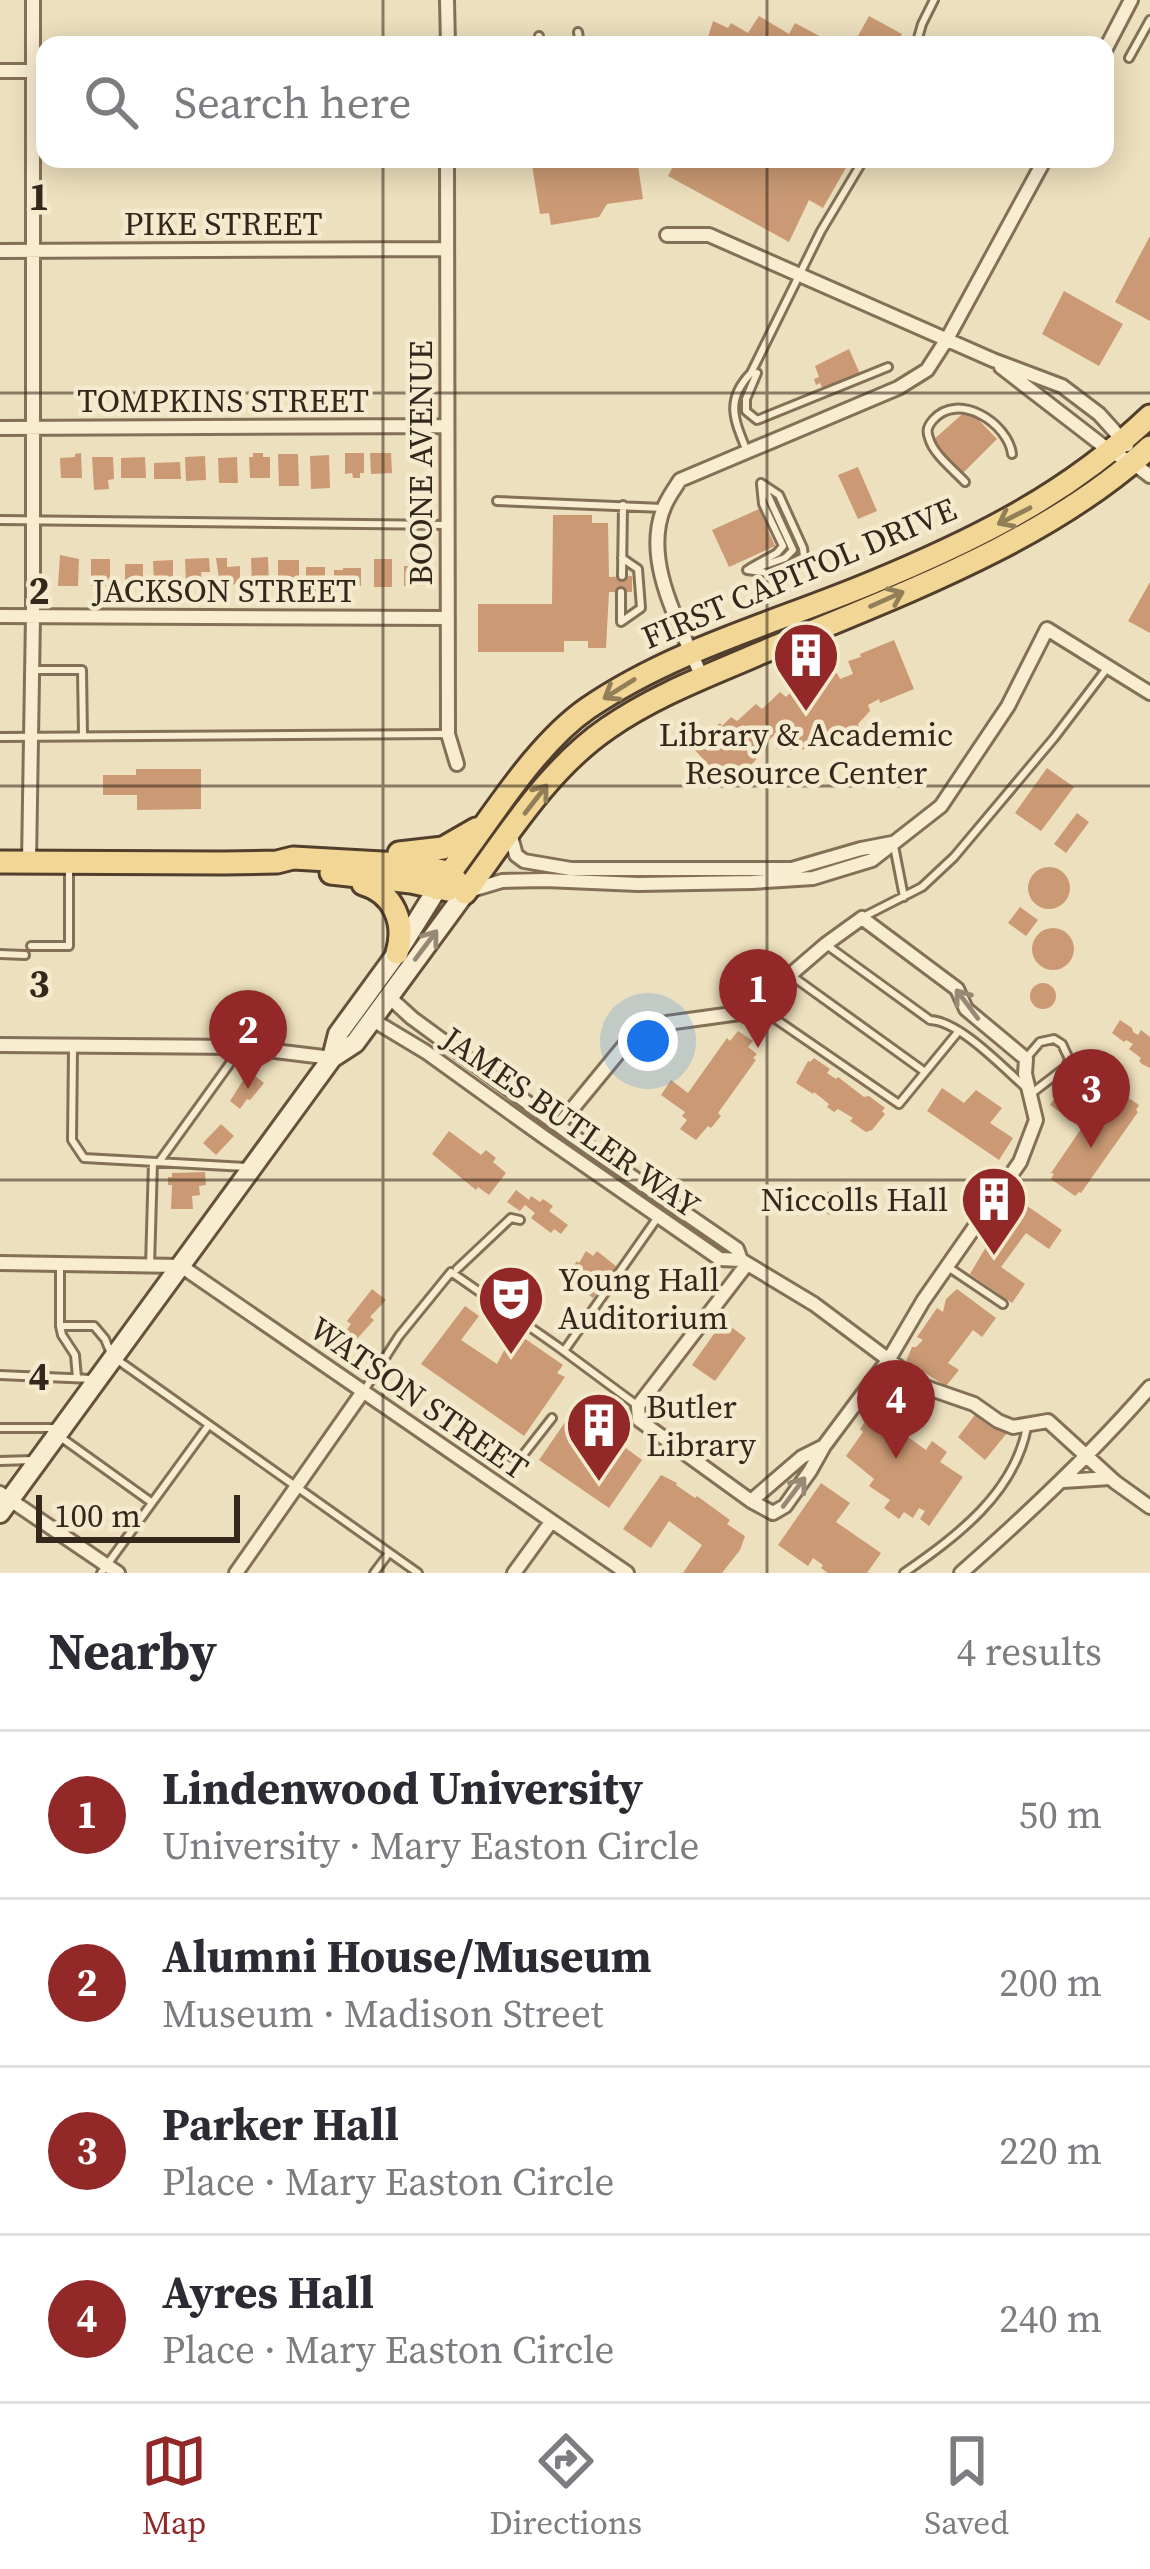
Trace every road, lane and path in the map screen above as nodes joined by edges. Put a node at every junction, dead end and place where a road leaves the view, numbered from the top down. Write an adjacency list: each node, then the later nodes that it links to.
1 (33, 0): 7 (street)
2 (447, 0): 8 (street)
3 (934, 0): 10 (lane)
4 (1130, 0): 11 (street)
5 (1150, 20): 12 (lane)
6 (578, 32): 9 (lane)
7 (36, 36)
8 (448, 36)
9 (579, 36)
10 (919, 36)
11 (1112, 36)
12 (1130, 58)
13 (0, 71): 14 (street)
14 (36, 71)
15 (36, 148): 22 (street)
16 (447, 168): 20 (street, BOONE AVENUE)
17 (859, 168): 23 (lane)
18 (1041, 168): 24 (street)
19 (667, 235): 23 (street)
20 (447, 249): 22 (street, PIKE STREET); 29 (street, BOONE AVENUE)
21 (0, 250): 22 (street, PIKE STREET)
22 (32, 250): 31 (street)
23 (800, 275): 24 (street); 33 (lane)
24 (947, 339): 25 (street); 33 (street)
25 (993, 360): 32 (street); 32 (street)
26 (888, 368): 27 (lane)
27 (757, 374)
28 (1150, 416): 32 (main road, FIRST CAPITOL DRIVE)
29 (447, 425): 31 (street, TOMPKINS STREET); 43 (street, BOONE AVENUE)
30 (0, 428): 31 (street, TOMPKINS STREET)
31 (33, 429): 42 (street)
32 (1118, 446): 35 (street); 50 (main road, FIRST CAPITOL DRIVE, one-way to 50)
33 (746, 450): 40 (street)
34 (1012, 454): 36 (lane)
35 (1144, 462): 53 (main road, FIRST CAPITOL DRIVE, one-way to 35)
36 (965, 482)
37 (761, 483): 37 (lane)
38 (497, 501): 39 (lane)
39 (623, 505): 40 (lane); 44 (lane)
40 (663, 508): 50 (street)
41 (0, 520): 42 (lane)
42 (33, 520): 43 (lane); 48 (street)
43 (448, 525): 49 (street, BOONE AVENUE)
44 (622, 558): 45 (lane); 46 (lane)
45 (622, 576)
46 (621, 592)
47 (0, 616): 48 (street, JACKSON STREET)
48 (33, 616): 49 (street, JACKSON STREET); 52 (street)
49 (448, 618): 55 (street, BOONE AVENUE)
50 (692, 651): 53 (street); 60 (main road, FIRST CAPITOL DRIVE, one-way to 60)
51 (1108, 666): 54 (street); 62 (street); 70 (lane)
52 (32, 670): 56 (street); 57 (lane)
53 (702, 678): 61 (main road, FIRST CAPITOL DRIVE, one-way to 53)
54 (1150, 693)
55 (448, 734): 57 (lane); 59 (street, BOONE AVENUE)
56 (31, 736): 57 (lane); 58 (lane); 65 (street)
57 (82, 736)
58 (0, 737)
59 (457, 764)
60 (488, 824): 63 (main road); 68 (main road, FIRST CAPITOL DRIVE)
61 (510, 833): 62 (street); 69 (main road, FIRST CAPITOL DRIVE)
62 (893, 843): 69 (street); 70 (lane)
63 (285, 860): 66 (main road); 67 (main road); 68 (main road)
64 (0, 862): 65 (main road)
65 (29, 862): 66 (main road)
66 (69, 862): 73 (lane)
67 (316, 871): 68 (main road); 74 (main road)
68 (444, 881): 69 (main road); 74 (main road)
69 (465, 892): 78 (main road, one-way to 69)
70 (904, 897): 71 (lane)
71 (862, 918): 72 (street); 86 (street, one-way to 71)
72 (826, 944): 77 (street); 81 (lane)
73 (31, 946)
74 (397, 953): 85 (main road)
75 (0, 954): 76 (lane)
76 (25, 955)
77 (791, 975): 79 (street); 87 (lane)
78 (388, 998): 80 (main road); 89 (street, JAMES BUTLER WAY)
79 (755, 1005): 87 (lane); 89 (street)
80 (373, 1020): 85 (main road); 92 (street, JAMES BUTLER WAY)
81 (958, 1031): 87 (lane); 88 (lane)
82 (0, 1045): 83 (street)
83 (73, 1046): 84 (street); 90 (lane)
84 (242, 1047): 85 (street); 90 (lane)
85 (332, 1058): 91 (main road)
86 (1026, 1059): 88 (street); 88 (lane)
87 (925, 1072)
88 (1032, 1093): 99 (street)
89 (559, 1125): 94 (street, JAMES BUTLER WAY)
90 (156, 1162): 91 (lane); 97 (lane)
91 (250, 1167): 98 (main road)
92 (658, 1217): 94 (street, JAMES BUTLER WAY); 103 (lane)
93 (520, 1220): 100 (lane)
94 (744, 1262): 105 (street, JAMES BUTLER WAY); 110 (street)
95 (0, 1263): 96 (street)
96 (60, 1264): 97 (street); 102 (lane)
97 (150, 1266): 98 (street)
98 (181, 1266): 104 (main road); 109 (street, WATSON STREET)
99 (948, 1267): 101 (lane); 105 (street)
100 (457, 1269)
101 (1003, 1304)
102 (59, 1326): 104 (lane); 107 (lane)
103 (564, 1351): 109 (lane); 110 (lane)
104 (112, 1356): 107 (main road); 112 (lane)
105 (889, 1358): 113 (street, JAMES BUTLER WAY); 116 (street)
106 (0, 1375): 107 (lane)
107 (87, 1378): 115 (main road)
108 (1150, 1387): 118 (street)
109 (362, 1393): 123 (street); 128 (street, WATSON STREET)
110 (638, 1406): 124 (street)
111 (552, 1418): 117 (lane)
112 (208, 1426): 123 (lane); 126 (lane)
113 (1027, 1426): 118 (street, JAMES BUTLER WAY); 136 (lane)
114 (0, 1428): 115 (lane)
115 (59, 1431): 119 (main road); 126 (lane)
116 (824, 1446): 124 (street); 124 (street, one-way to 116)
117 (490, 1449)
118 (1086, 1454): 121 (street, JAMES BUTLER WAY); 122 (street)
119 (38, 1460): 120 (lane); 125 (main road)
120 (0, 1461)
121 (1110, 1478): 122 (street); 127 (street, JAMES BUTLER WAY)
122 (1062, 1481): 137 (street)
123 (296, 1488): 129 (lane); 131 (street)
124 (752, 1501)
125 (3, 1502): 130 (street)
126 (152, 1503): 130 (lane)
127 (1150, 1507)
128 (551, 1522): 134 (street); 135 (street, WATSON STREET)
129 (388, 1553): 132 (lane); 133 (lane)
130 (108, 1570)
131 (236, 1573)
132 (374, 1573)
133 (418, 1573)
134 (514, 1573)
135 (627, 1573)
136 (904, 1573)
137 (962, 1573)

